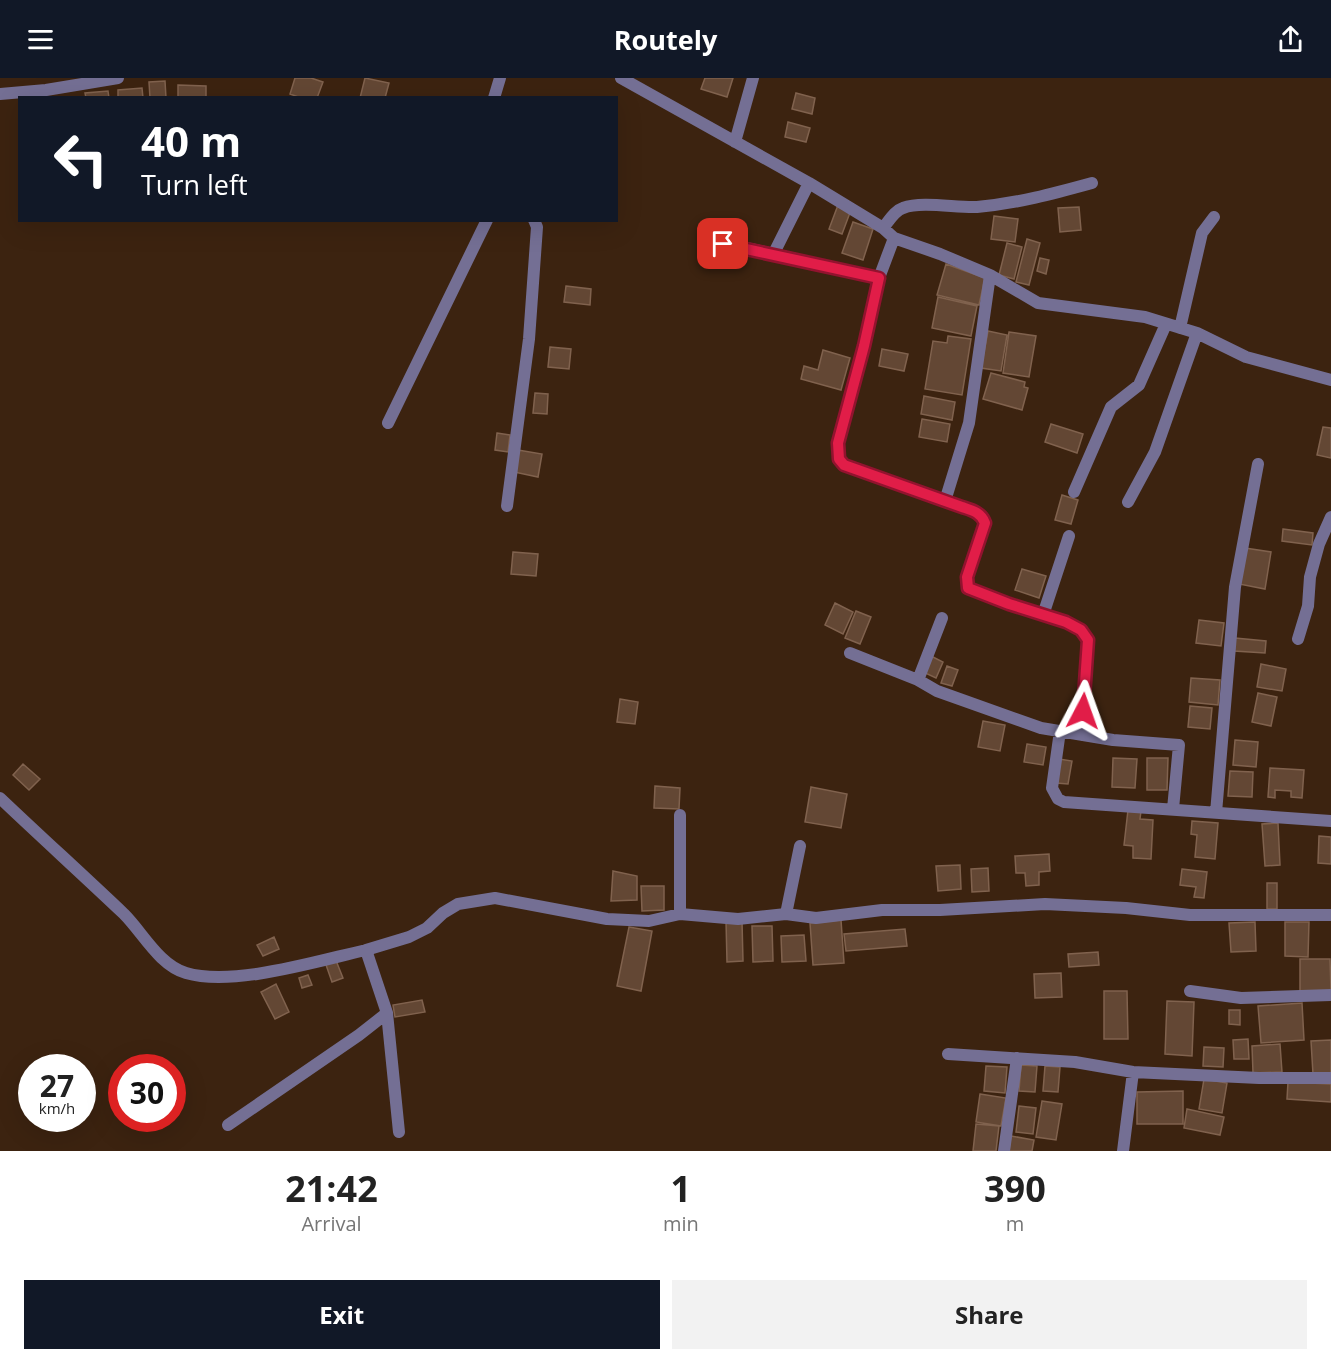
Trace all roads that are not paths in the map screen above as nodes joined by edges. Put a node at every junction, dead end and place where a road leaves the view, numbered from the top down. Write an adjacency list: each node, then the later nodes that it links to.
1 (118, 78): 5 (street)
2 (500, 78): 7 (street)
3 (621, 78): 8 (street)
4 (753, 78): 8 (street)
5 (68, 82): 6 (street)
6 (0, 94)
7 (495, 96)
8 (735, 142): 9 (street)
9 (809, 183): 14 (street); 17 (street)
10 (1092, 183): 14 (street)
11 (1214, 217): 21 (street)
12 (486, 222): 24 (street)
13 (535, 222): 29 (street)
14 (883, 228): 16 (street)
15 (703, 238): 17 (street)
16 (894, 238): 18 (street); 19 (street)
17 (773, 255): 19 (street)
18 (990, 275): 20 (street); 27 (street)
19 (879, 278): 27 (street)
20 (1166, 324): 21 (street); 26 (street)
21 (1180, 328): 22 (street)
22 (1197, 333): 23 (street); 28 (street)
23 (1331, 380)
24 (388, 423)
25 (1257, 464): 41 (street)
26 (1074, 492)
27 (945, 501): 32 (street)
28 (1128, 502)
29 (507, 506)
30 (1331, 517): 34 (street)
31 (1069, 536): 32 (street)
32 (1043, 615): 38 (street)
33 (942, 618): 36 (street)
34 (1298, 639)
35 (850, 653): 36 (street)
36 (918, 680): 37 (street)
37 (1060, 731): 38 (street); 40 (street)
38 (1082, 735): 40 (street)
39 (0, 798): 48 (street)
40 (1173, 809): 41 (street)
41 (1216, 813): 43 (street)
42 (680, 815): 45 (street)
43 (1331, 822)
44 (800, 846): 46 (street)
45 (680, 914): 46 (street); 48 (street)
46 (786, 914): 47 (street)
47 (1331, 915)
48 (366, 951): 51 (street)
49 (1190, 990): 50 (street)
50 (1331, 995)
51 (387, 1013): 56 (street); 57 (street)
52 (948, 1054): 53 (street)
53 (1017, 1058): 54 (street); 58 (street)
54 (1133, 1072): 55 (street); 59 (street)
55 (1331, 1078)
56 (228, 1125)
57 (399, 1132)
58 (1004, 1151)
59 (1123, 1151)

